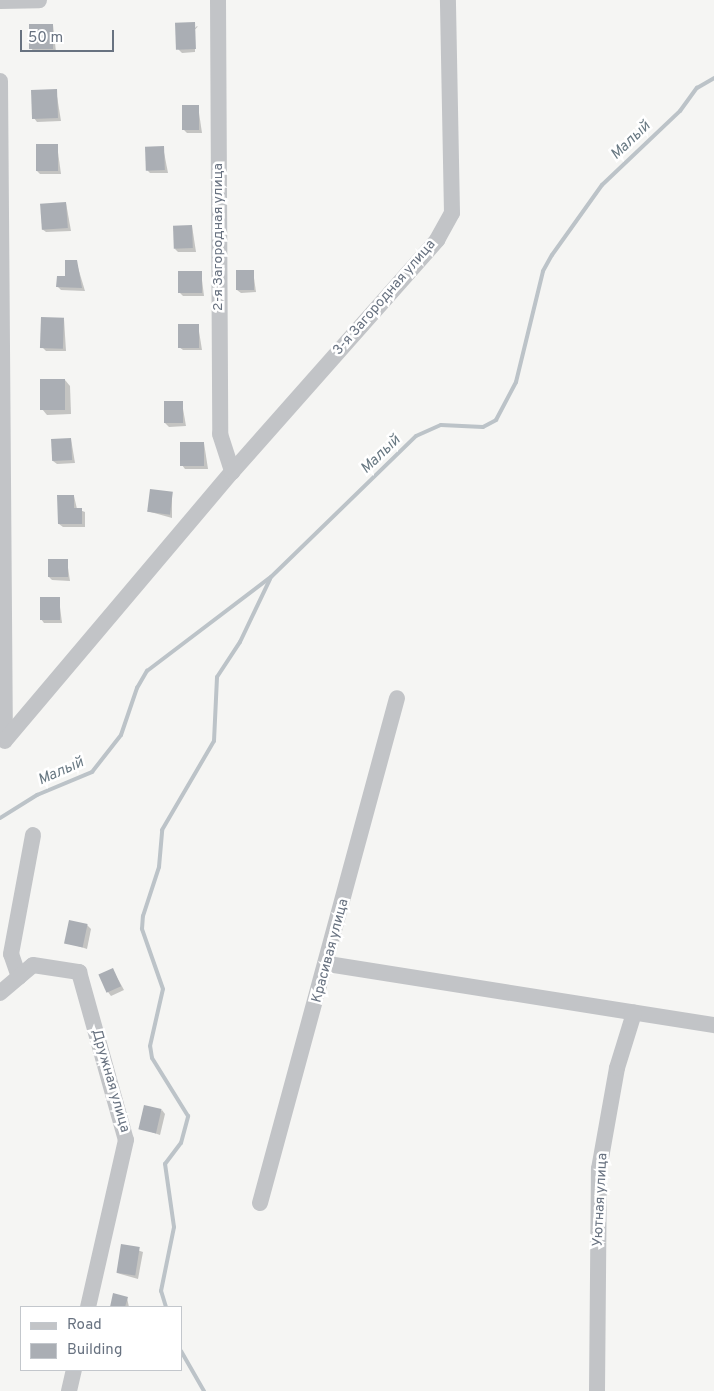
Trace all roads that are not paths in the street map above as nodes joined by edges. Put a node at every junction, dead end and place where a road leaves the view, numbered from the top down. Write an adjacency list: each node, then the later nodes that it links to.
1 (38, 0): 4 (street)
2 (218, 0): 7 (street, 2-я Загородная улица)
3 (448, 0): 7 (street, 3-я Загородная улица)
4 (0, 1)
5 (0, 81): 6 (street)
6 (1, 332): 9 (street)
7 (232, 472): 9 (street, 3-я Загородная улица)
8 (397, 698): 11 (street, Красивая улица)
9 (3, 742)
10 (33, 835): 12 (street)
11 (328, 964): 14 (street); 16 (street, Красивая улица)
12 (20, 977): 13 (street, Дружная улица); 17 (street, Дружная улица)
13 (0, 993)
14 (634, 1013): 15 (street); 20 (street, Уютная улица)
15 (714, 1026)
16 (260, 1203)
17 (88, 1306)
18 (74, 1371): 19 (street)
19 (69, 1391)
20 (597, 1391)

